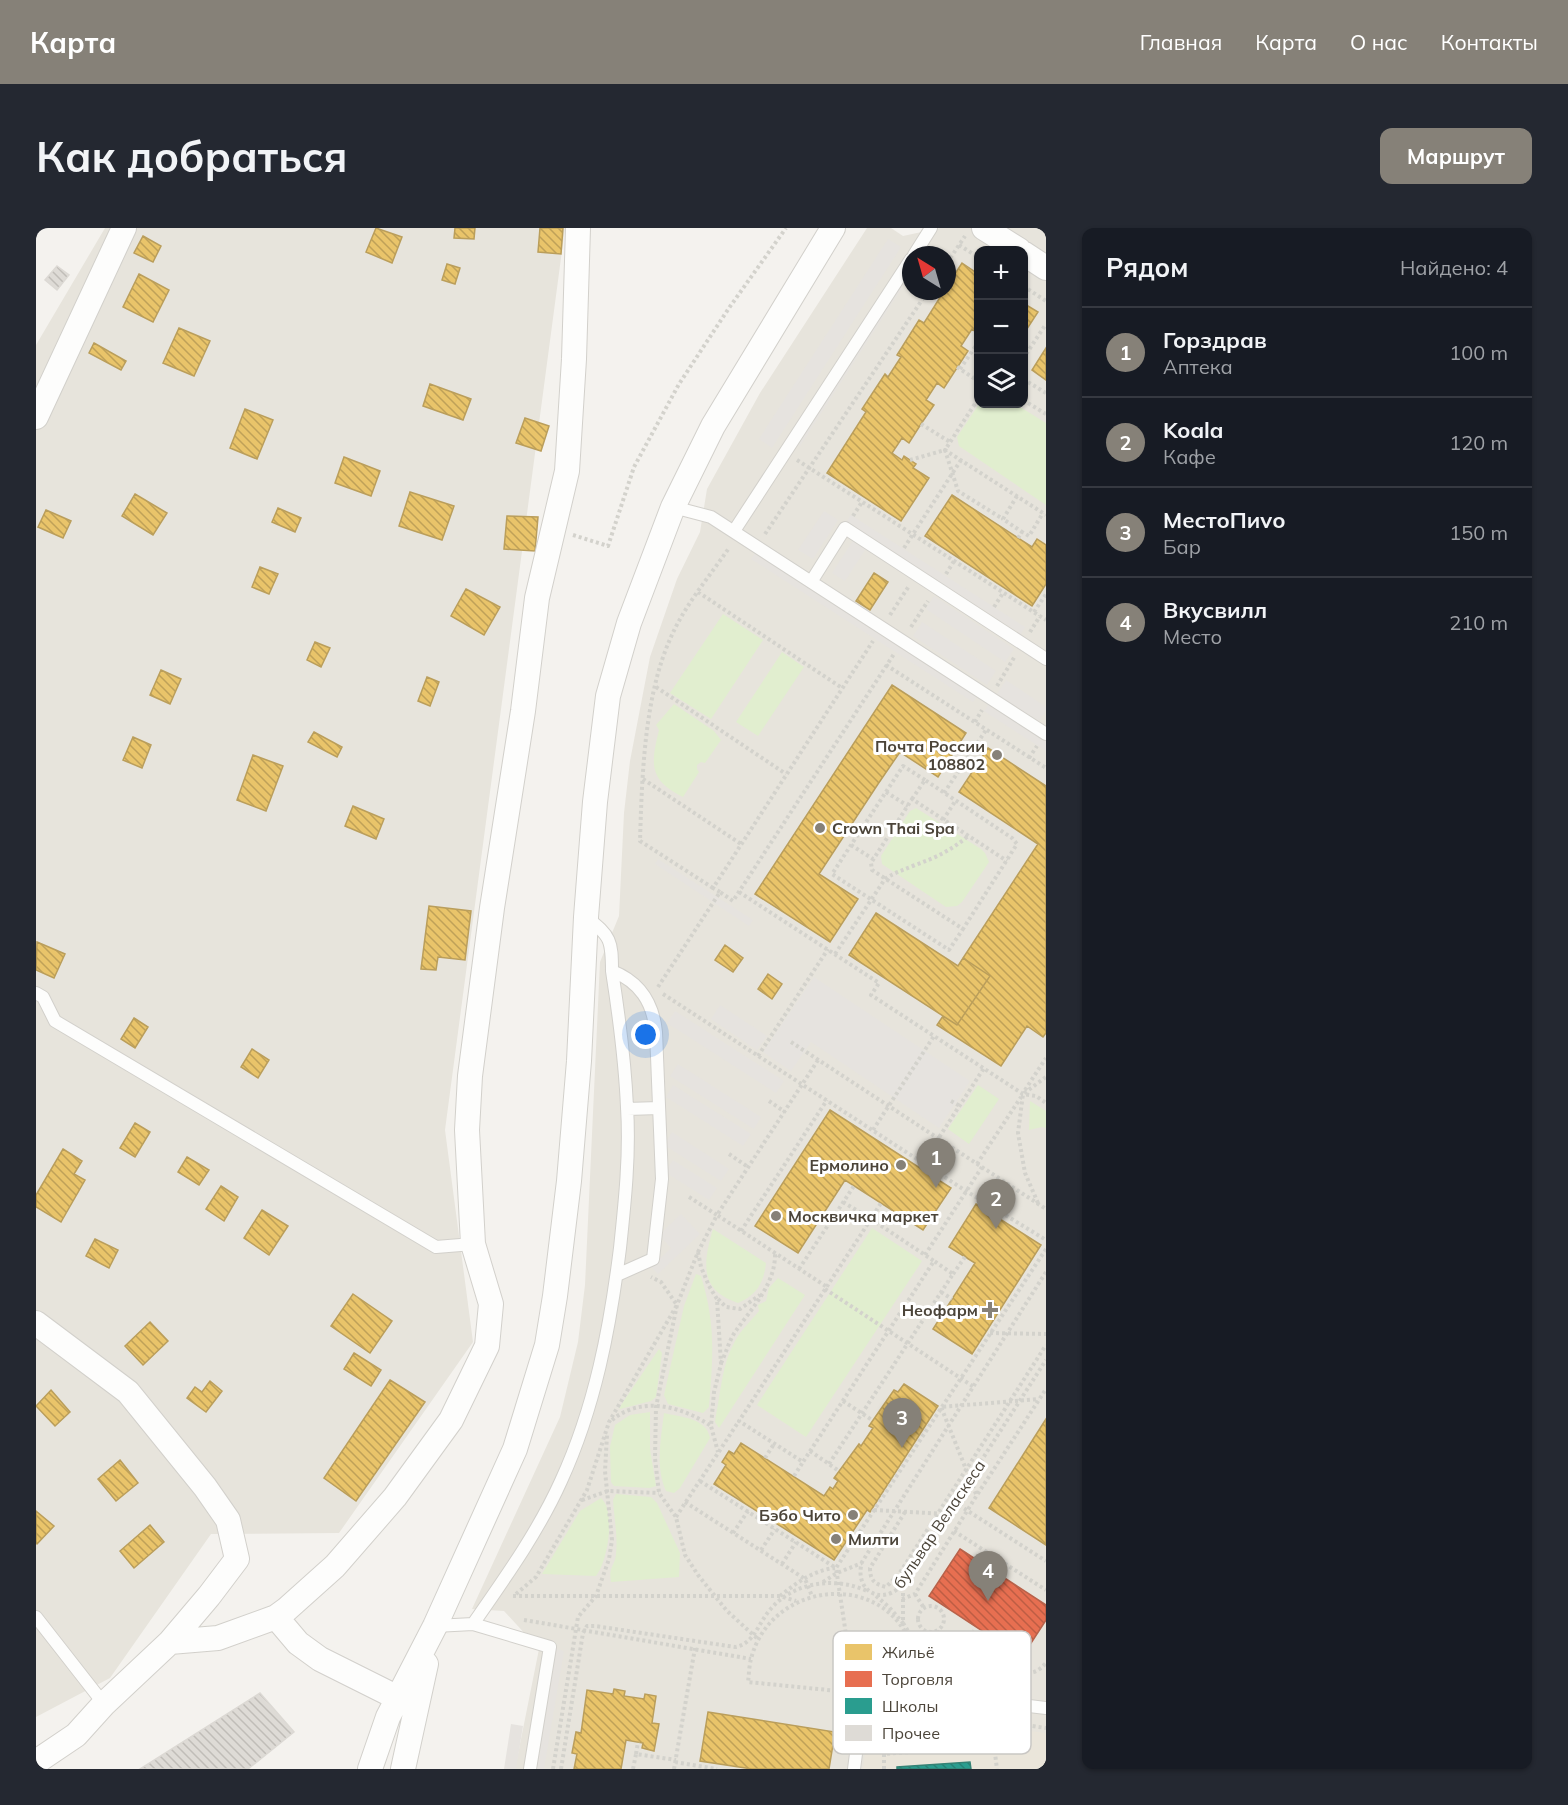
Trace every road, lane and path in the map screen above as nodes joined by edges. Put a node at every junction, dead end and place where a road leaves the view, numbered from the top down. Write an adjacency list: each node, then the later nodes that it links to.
1 (124, 228): 26 (street)
2 (578, 228): 38 (street)
3 (786, 228): 38 (path)
4 (833, 228): 35 (street)
5 (931, 228): 7 (lane)
6 (984, 228): 8 (street)
7 (920, 246)
8 (1013, 246)
9 (956, 250): 10 (path)
10 (974, 254)
11 (1028, 256): 12 (street)
12 (1046, 268)
13 (902, 273): 39 (lane)
14 (1028, 289): 16 (path)
15 (922, 300): 32 (path)
16 (1046, 301)
17 (1046, 324): 19 (path)
18 (974, 348): 20 (path)
19 (1026, 354)
20 (974, 378)
21 (1028, 382): 22 (path)
22 (1046, 393)
23 (1028, 402): 25 (path)
24 (974, 405): 28 (path)
25 (1046, 414)
26 (36, 417)
27 (921, 424): 28 (path)
28 (950, 442): 29 (path)
29 (945, 450): 30 (path); 31 (path); 33 (path)
30 (910, 460)
31 (961, 460): 33 (path); 34 (path)
32 (809, 468): 41 (path); 43 (path)
33 (952, 473): 37 (path); 41 (path)
34 (1017, 496): 36 (path); 37 (path)
35 (673, 507): 39 (lane); 83 (street)
36 (1045, 514): 40 (path)
37 (1003, 519): 40 (path)
38 (554, 524): 127 (street)
39 (734, 531): 43 (lane)
40 (1022, 532): 42 (path)
41 (912, 534): 45 (path)
42 (1018, 538)
43 (757, 546): 47 (lane)
44 (728, 550): 49 (path)
45 (954, 561): 48 (path); 51 (path)
46 (916, 575): 47 (lane); 48 (lane); 53 (path)
47 (811, 582): 53 (lane)
48 (937, 588): 54 (path); 55 (lane)
49 (698, 592): 58 (path); 59 (path)
50 (1046, 594): 51 (path)
51 (1034, 612): 52 (path)
52 (1046, 620)
53 (882, 627): 54 (lane); 59 (path)
54 (903, 641): 57 (path); 60 (lane)
55 (1023, 644): 56 (lane); 60 (path)
56 (1046, 658)
57 (886, 665): 61 (path); 81 (path)
58 (656, 687): 64 (path); 65 (path)
59 (843, 688): 64 (path)
60 (990, 697): 62 (lane)
61 (986, 729): 63 (path); 68 (path)
62 (1046, 734)
63 (1046, 768)
64 (786, 774): 74 (path)
65 (642, 778): 74 (path); 79 (path)
66 (925, 780): 67 (path); 68 (path); 69 (path)
67 (886, 792): 71 (path); 75 (path)
68 (944, 793): 70 (path)
69 (912, 799): 71 (path); 72 (path)
70 (956, 800): 72 (path); 77 (path)
71 (908, 806): 76 (path)
72 (943, 819): 73 (path)
73 (968, 836): 77 (path); 78 (path)
74 (741, 844): 79 (path)
75 (851, 845): 76 (path); 82 (path)
76 (873, 859): 78 (path)
77 (1007, 861): 84 (path)
78 (885, 879): 82 (path); 84 (path)
79 (713, 888): 80 (path)
80 (720, 892): 81 (path); 91 (path)
81 (739, 892): 85 (path)
82 (871, 900): 84 (path); 86 (path)
83 (586, 917): 87 (lane); 225 (street)
84 (963, 929)
85 (828, 950): 86 (path); 91 (path)
86 (835, 954): 89 (path)
87 (612, 971): 104 (lane); 105 (lane)
88 (36, 993): 127 (lane)
89 (934, 1036): 94 (path); 102 (path)
90 (791, 1042): 93 (path)
91 (758, 1056): 96 (path)
92 (1046, 1058): 97 (path)
93 (818, 1060): 96 (path); 102 (path)
94 (984, 1068): 97 (path); 103 (path)
95 (1046, 1077): 97 (path)
96 (803, 1084): 98 (path); 106 (path)
97 (1023, 1094): 101 (path); 111 (path); 119 (path)
98 (826, 1100): 107 (path); 125 (path)
99 (769, 1101): 106 (path)
100 (951, 1101): 103 (path)
101 (1046, 1103)
102 (888, 1106): 107 (path); 108 (path)
103 (960, 1106): 108 (path)
104 (659, 1108): 105 (lane); 137 (lane)
105 (627, 1109): 137 (lane)
106 (785, 1112): 112 (path)
107 (873, 1130): 110 (path)
108 (938, 1138): 110 (path); 111 (path)
109 (729, 1154): 112 (path)
110 (922, 1162): 115 (path)
111 (977, 1164): 113 (path)
112 (748, 1167): 121 (path)
113 (982, 1167): 115 (path); 119 (path)
114 (854, 1186): 117 (path)
115 (966, 1191): 126 (path); 131 (path)
116 (689, 1197): 121 (path)
117 (843, 1202): 123 (path); 124 (path)
118 (881, 1203): 123 (path)
119 (1038, 1203): 120 (path)
120 (1046, 1209)
121 (717, 1215): 125 (path); 129 (path)
122 (821, 1217): 124 (path)
123 (871, 1220): 131 (path); 139 (path)
124 (830, 1222): 134 (path)
125 (741, 1231): 130 (path)
126 (1046, 1240)
127 (473, 1244): 221 (street)
128 (1046, 1249): 147 (path)
129 (698, 1252): 142 (path); 144 (path)
130 (775, 1253): 134 (path); 141 (path)
131 (925, 1255): 133 (path)
132 (965, 1257): 136 (path)
133 (934, 1261): 136 (path); 146 (path)
134 (799, 1269): 139 (path)
135 (1046, 1272): 148 (path)
136 (954, 1274): 140 (path)
137 (617, 1275): 224 (lane)
138 (646, 1277): 144 (path)
139 (826, 1288): 146 (path); 166 (path)
140 (941, 1292): 143 (path); 150 (path)
141 (760, 1294): 142 (path); 153 (path)
142 (717, 1299): 153 (path)
143 (952, 1299)
144 (677, 1305): 162 (path); 167 (path)
145 (36, 1323): 236 (street)
146 (889, 1331): 150 (path); 159 (path)
147 (990, 1333): 148 (path); 154 (path)
148 (1009, 1333): 149 (path); 155 (path)
149 (1046, 1334)
150 (908, 1343): 154 (path); 164 (path)
151 (1046, 1345): 160 (path)
152 (1046, 1360): 158 (path, бульвар Веласкеса)
153 (721, 1364): 168 (path)
154 (961, 1378): 155 (path); 163 (path)
155 (974, 1387): 161 (path)
156 (1046, 1389): 157 (path, бульвар Веласкеса)
157 (1040, 1399): 158 (path); 183 (path, бульвар Веласкеса)
158 (1020, 1400): 160 (path); 179 (path, бульвар Веласкеса)
159 (843, 1401): 164 (path); 171 (path)
160 (1010, 1401): 161 (path); 176 (path)
161 (962, 1405): 163 (path); 169 (path)
162 (656, 1407): 167 (path); 168 (path); 182 (path)
163 (941, 1407): 169 (path); 187 (path)
164 (862, 1413): 165 (path); 175 (path)
165 (872, 1420)
166 (739, 1421): 170 (path); 172 (path)
167 (609, 1422): 181 (path); 184 (path)
168 (711, 1426): 172 (path)
169 (949, 1427): 176 (path); 190 (path)
170 (774, 1444): 173 (path); 174 (path)
171 (810, 1451): 174 (path); 175 (path)
172 (718, 1452): 180 (path)
173 (765, 1458)
174 (803, 1462): 178 (path)
175 (829, 1464): 177 (path)
176 (966, 1468): 179 (path); 192 (path)
177 (839, 1471)
178 (794, 1476)
179 (970, 1478): 183 (path); 185 (path, бульвар Веласкеса)
180 (700, 1481): 186 (path); 189 (path)
181 (608, 1491): 182 (path); 184 (path); 213 (path)
182 (659, 1493): 194 (path)
183 (977, 1494): 188 (path, бульвар Веласкеса)
184 (582, 1500): 213 (path)
185 (954, 1502): 188 (path); 193 (path, бульвар Веласкеса)
186 (686, 1503): 194 (path); 197 (path)
187 (874, 1510): 190 (path); 203 (path)
188 (967, 1510): 196 (path, бульвар Веласкеса); 200 (path)
189 (748, 1511): 195 (path); 197 (path)
190 (895, 1512): 191 (path); 201 (path)
191 (905, 1512): 192 (path); 192 (path)
192 (937, 1514): 193 (path)
193 (946, 1514): 205 (path, бульвар Веласкеса)
194 (676, 1517): 214 (path)
195 (775, 1529): 198 (path); 199 (path)
196 (954, 1531): 209 (path); 212 (path, бульвар Веласкеса)
197 (734, 1533): 199 (path)
198 (796, 1542): 202 (path); 203 (path)
199 (761, 1550): 202 (path)
200 (1046, 1560)
201 (862, 1562): 203 (path); 211 (path, бульвар Веласкеса)
202 (782, 1564): 204 (path)
203 (837, 1570): 204 (path); 206 (path); 207 (path)
204 (805, 1579): 208 (path); 216 (path)
205 (903, 1581): 211 (path, бульвар Веласкеса); 217 (path)
206 (821, 1583): 207 (path); 208 (path)
207 (839, 1583): 210 (path); 211 (path)
208 (808, 1586): 215 (path); 216 (path)
209 (1046, 1590)
210 (840, 1593): 215 (path); 229 (path); 230 (path)
211 (873, 1594): 223 (path)
212 (915, 1594): 217 (path, бульвар Веласкеса); 219 (path)
213 (596, 1596): 214 (path); 226 (path)
214 (715, 1596): 216 (path); 234 (path)
215 (813, 1596): 218 (path)
216 (782, 1597): 218 (path); 234 (path)
217 (902, 1599): 223 (path)
218 (797, 1602): 235 (path)
219 (924, 1608): 228 (path); 232 (path)
220 (36, 1617): 243 (lane)
221 (276, 1617): 236 (street); 242 (street)
222 (523, 1620): 226 (path)
223 (903, 1623): 231 (path)
224 (473, 1624): 225 (lane); 256 (lane)
225 (435, 1626): 242 (street); 255 (street)
226 (576, 1628): 227 (path); 257 (path)
227 (584, 1630): 234 (path); 237 (path); 258 (path)
228 (937, 1630): 233 (path)
229 (845, 1631)
230 (903, 1631)
231 (908, 1631)
232 (924, 1631)
233 (932, 1631)
234 (754, 1635): 235 (path)
235 (759, 1640): 238 (path)
236 (170, 1642): 243 (street)
237 (695, 1648): 238 (path); 252 (path)
238 (751, 1659): 241 (path)
239 (1046, 1663): 240 (path)
240 (1031, 1672)
241 (833, 1690)
242 (398, 1698): 254 (street)
243 (104, 1704): 253 (street)
244 (1031, 1706): 245 (lane)
245 (1046, 1708)
246 (1031, 1726): 247 (path)
247 (1046, 1728)
248 (638, 1742): 249 (path)
249 (636, 1754): 252 (path); 259 (path)
250 (856, 1754): 262 (lane)
251 (995, 1754): 263 (path)
252 (675, 1761): 260 (path); 261 (path)
253 (36, 1762)
254 (370, 1769)
255 (403, 1769)
256 (530, 1769)
257 (553, 1769)
258 (561, 1769)
259 (633, 1769)
260 (674, 1769)
261 (717, 1769)
262 (854, 1769)
263 (997, 1769)

